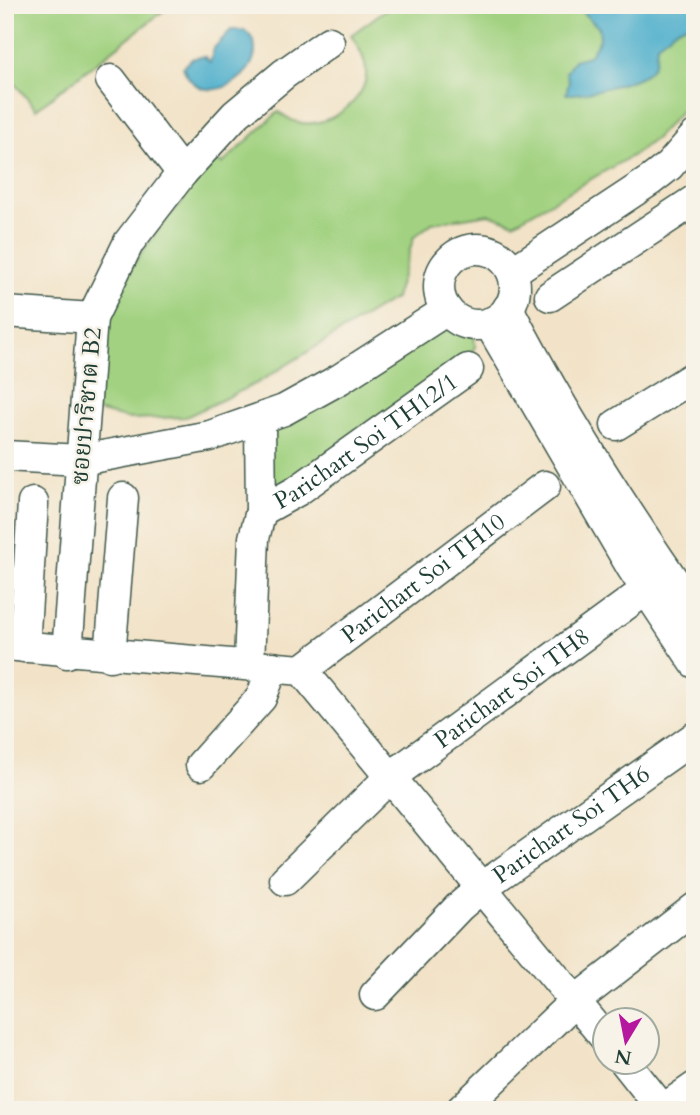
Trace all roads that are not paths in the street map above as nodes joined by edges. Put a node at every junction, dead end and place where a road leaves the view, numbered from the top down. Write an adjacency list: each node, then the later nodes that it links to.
1 (329, 42): 4 (street, ซอยปาริชาต B2)
2 (111, 80): 4 (street)
3 (695, 136): 6 (street)
4 (182, 173): 11 (street, ซอยปาริชาต B2)
5 (695, 200): 7 (street)
6 (512, 272): 8 (street); 10 (street)
7 (550, 296)
8 (447, 310): 10 (street); 17 (street)
9 (5, 312): 11 (street)
10 (498, 315): 23 (street); 27 (street)
11 (92, 318): 17 (street, ซอยปาริชาต B2)
12 (468, 369): 21 (street, Parichart Soi TH12/1)
13 (695, 376): 14 (street)
14 (616, 425)
15 (260, 426): 21 (street)
16 (5, 456): 17 (street)
17 (81, 460): 25 (street, ซอยปาริชาต B2)
18 (545, 486): 29 (street, Parichart Soi TH10)
19 (123, 498): 26 (street)
20 (33, 503): 24 (street)
21 (261, 512): 28 (street)
22 (635, 598): 32 (street, Parichart Soi TH8)
23 (695, 611)
24 (15, 646): 25 (street)
25 (67, 653): 26 (street)
26 (110, 656): 28 (street)
27 (695, 663)
28 (261, 666): 29 (street); 31 (street)
29 (302, 670): 32 (street)
30 (695, 737): 34 (street, Parichart Soi TH6)
31 (201, 765)
32 (389, 778): 33 (street, Parichart Soi TH8); 34 (street)
33 (285, 880)
34 (481, 888): 36 (street, Parichart Soi TH6); 37 (street)
35 (695, 908): 37 (street)
36 (375, 995)
37 (575, 1001): 38 (street); 41 (street)
38 (592, 1022)
39 (636, 1076): 42 (street)
40 (695, 1087): 42 (street)
41 (461, 1110)
42 (663, 1110)

